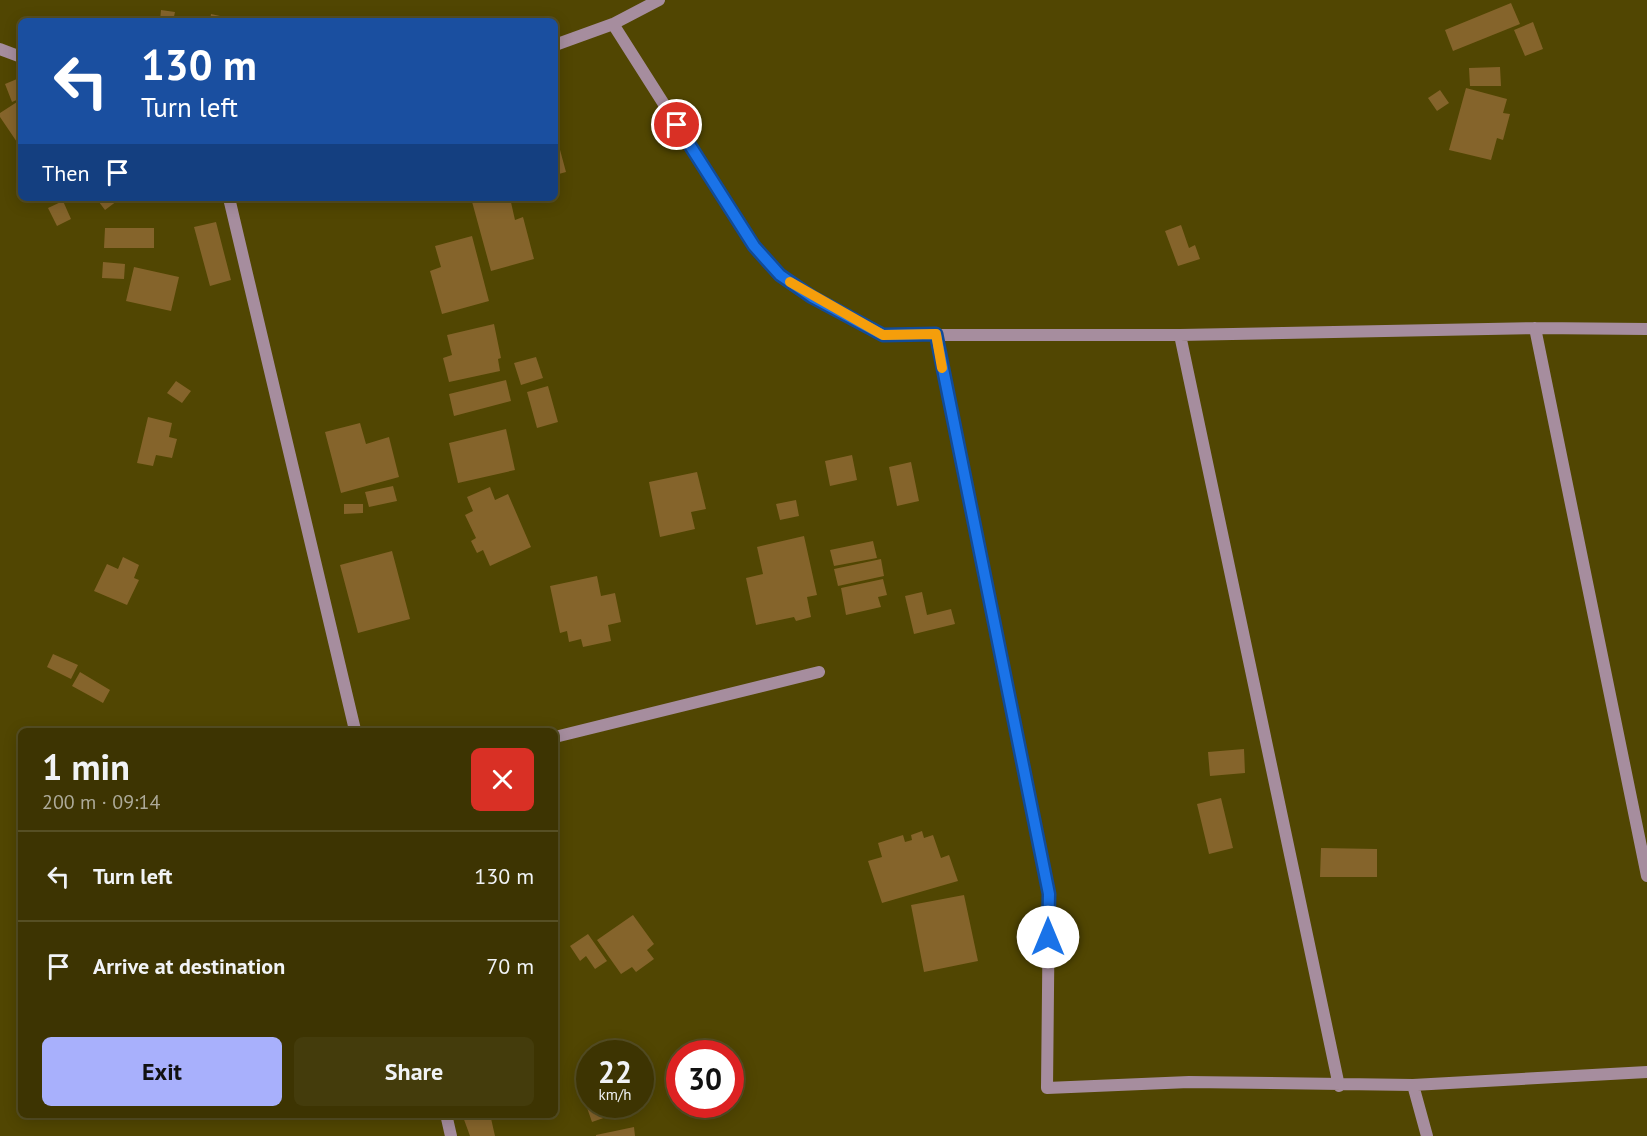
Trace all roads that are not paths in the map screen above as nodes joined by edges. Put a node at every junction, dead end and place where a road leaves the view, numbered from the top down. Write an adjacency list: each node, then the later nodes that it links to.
1 (659, 0): 2 (street)
2 (614, 24): 3 (street); 9 (street)
3 (558, 44)
4 (0, 49): 5 (street)
5 (18, 56)
6 (230, 201): 12 (street)
7 (1535, 328): 8 (street); 10 (street); 14 (street)
8 (1647, 329)
9 (936, 334): 10 (street); 17 (street)
10 (1180, 335): 17 (street)
11 (819, 672): 13 (street)
12 (355, 728)
13 (558, 736)
14 (1647, 876)
15 (1647, 1072): 16 (street)
16 (1413, 1085): 17 (street); 20 (street)
17 (1340, 1086)
18 (447, 1118): 19 (street)
19 (451, 1136)
20 (1427, 1136)

